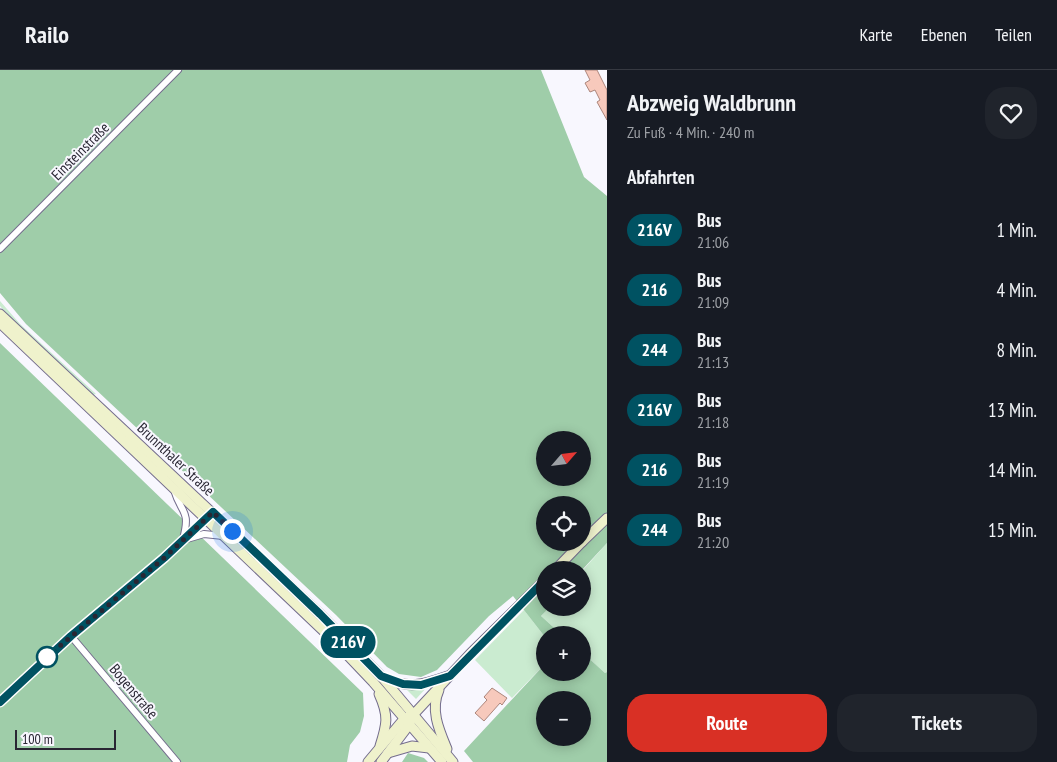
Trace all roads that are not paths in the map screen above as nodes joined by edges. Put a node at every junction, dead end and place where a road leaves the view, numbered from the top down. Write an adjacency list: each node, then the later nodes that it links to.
1 (178, 70): 2 (street, Einsteinstraße)
2 (0, 249)
3 (0, 314): 6 (main road, Brunnthaler Straße)
4 (0, 323): 5 (main road, Brunnthaler Straße)
5 (174, 488): 8 (main road, Brunnthaler Straße); 11 (street)
6 (213, 512): 8 (street); 17 (main road, Brunnthaler Straße)
7 (607, 518): 9 (main road)
8 (206, 520): 10 (main road, Brunnthaler Straße); 11 (street)
9 (591, 533)
10 (224, 536): 11 (street); 17 (main road, Brunnthaler Straße)
11 (183, 540): 15 (street)
12 (573, 551): 13 (main road)
13 (564, 561)
14 (536, 589): 16 (main road)
15 (71, 636): 19 (street); 26 (street, Bogenstraße)
16 (450, 676): 17 (main road); 18 (main road)
17 (377, 679): 20 (main road, Brunnthaler Straße); 21 (main road, Brunnthaler Straße); 22 (main road)
18 (442, 684): 20 (main road); 25 (main road)
19 (0, 702)
20 (413, 715): 21 (main road); 25 (main road, Brunnthaler Straße)
21 (407, 722): 22 (main road); 23 (main road, Brunnthaler Straße); 24 (main road)
22 (380, 746): 27 (main road)
23 (429, 748): 24 (main road); 25 (main road, Brunnthaler Straße)
24 (387, 754): 28 (main road)
25 (449, 761)
26 (177, 762)
27 (368, 762)
28 (381, 762)

